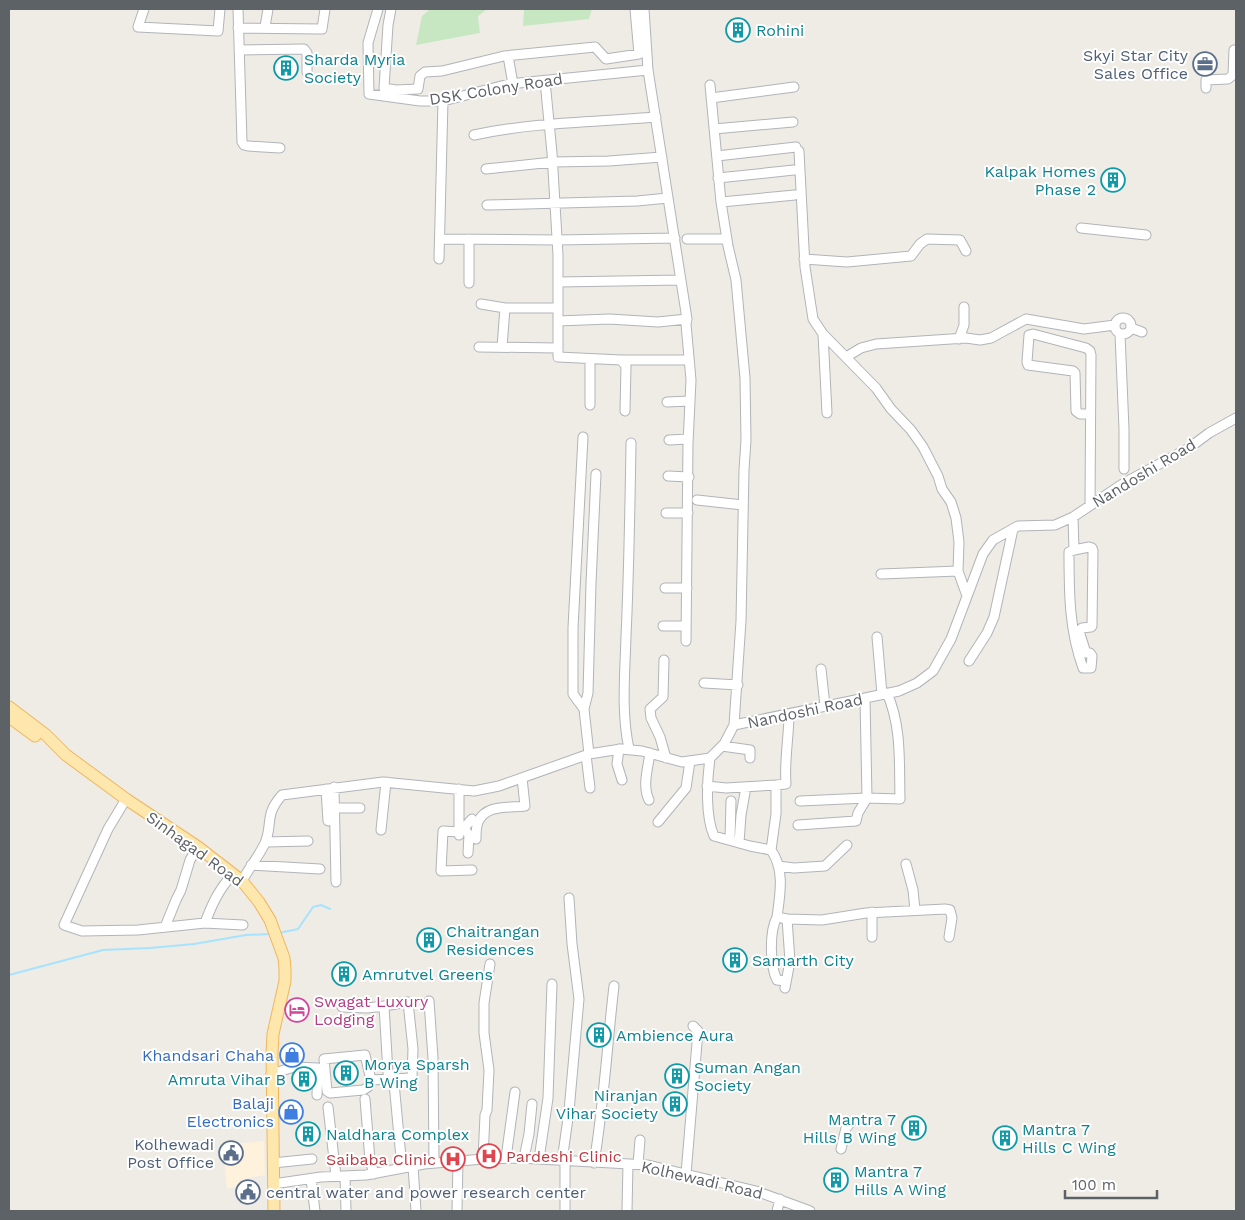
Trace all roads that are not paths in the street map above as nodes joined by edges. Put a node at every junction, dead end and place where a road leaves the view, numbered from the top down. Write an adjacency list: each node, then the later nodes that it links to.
1 (144, 9): 2 (street)
2 (220, 9)
3 (238, 9): 11 (street)
4 (268, 9): 10 (street)
5 (325, 9): 10 (street)
6 (378, 9): 23 (street, DSK Colony Road)
7 (391, 9): 14 (street)
8 (635, 9): 14 (street)
9 (644, 9): 15 (street)
10 (265, 27): 11 (street)
11 (238, 28): 12 (street)
12 (239, 50): 16 (street); 29 (street)
13 (1234, 50): 21 (street)
14 (508, 56): 18 (street)
15 (648, 70): 17 (street, DSK Colony Road); 24 (street)
16 (307, 72)
17 (546, 81): 18 (street, DSK Colony Road); 26 (street)
18 (513, 84): 23 (street, DSK Colony Road)
19 (710, 85): 22 (street)
20 (794, 87): 22 (street)
21 (1206, 88)
22 (711, 98): 27 (street)
23 (443, 101): 44 (street)
24 (656, 117): 26 (street); 31 (street)
25 (793, 122): 27 (street)
26 (550, 123): 28 (street); 32 (street)
27 (714, 129): 30 (street)
28 (474, 135)
29 (280, 148)
30 (716, 156): 35 (street); 51 (street)
31 (662, 157): 32 (street); 37 (street)
32 (553, 162): 33 (street); 39 (street)
33 (486, 169)
34 (794, 170): 35 (street)
35 (718, 178): 38 (street)
36 (795, 194): 38 (street)
37 (668, 198): 39 (street); 43 (street)
38 (721, 202): 47 (street)
39 (555, 204): 40 (street); 48 (street)
40 (487, 205)
41 (1081, 228): 42 (street)
42 (1146, 235)
43 (675, 238): 48 (street); 52 (street)
44 (440, 239): 45 (street); 50 (street)
45 (468, 239): 48 (street); 54 (street)
46 (687, 239): 47 (street)
47 (727, 239): 90 (street)
48 (557, 240): 53 (street)
49 (966, 251): 51 (street)
50 (439, 259)
51 (804, 259): 64 (street)
52 (680, 280): 53 (street); 59 (street)
53 (558, 282): 58 (street)
54 (469, 283)
55 (481, 304): 57 (street)
56 (964, 306): 66 (street)
57 (505, 308): 58 (street); 68 (street)
58 (558, 308): 60 (street)
59 (688, 319): 60 (street); 73 (street)
60 (558, 322): 69 (street)
61 (1115, 325): 62 (street); 65 (street); 66 (street)
62 (1131, 328): 63 (street); 65 (street)
63 (1142, 332)
64 (822, 334): 70 (street); 78 (street)
65 (1120, 334): 85 (street)
66 (959, 339): 70 (street)
67 (479, 347): 68 (street)
68 (502, 347): 69 (street)
69 (558, 348): 71 (street)
70 (846, 357): 97 (street)
71 (590, 359): 72 (street); 76 (street)
72 (621, 360): 73 (street); 77 (street)
73 (689, 360): 74 (street)
74 (690, 401): 75 (street); 82 (street)
75 (667, 402)
76 (590, 405)
77 (625, 411)
78 (828, 413)
79 (1090, 414): 79 (street); 91 (street)
80 (1236, 418): 91 (street, Nandoshi Road)
81 (583, 437): 115 (street)
82 (688, 439): 83 (street); 88 (street)
83 (669, 440)
84 (631, 442): 122 (street)
85 (1124, 469)
86 (596, 474): 115 (street)
87 (668, 476): 88 (street)
88 (689, 477): 93 (street)
89 (696, 500): 90 (street)
90 (743, 505): 110 (street)
91 (1090, 505): 94 (street, Nandoshi Road)
92 (666, 513): 93 (street)
93 (688, 513): 100 (street)
94 (1073, 518): 95 (street, Nandoshi Road); 96 (street)
95 (1013, 530): 101 (street, Nandoshi Road); 107 (street)
96 (1074, 550): 96 (street)
97 (958, 570): 98 (street); 101 (street)
98 (881, 574)
99 (665, 588): 100 (street)
100 (686, 588): 103 (street)
101 (967, 596): 111 (street, Nandoshi Road)
102 (663, 626): 103 (street)
103 (686, 626): 105 (street)
104 (877, 637): 111 (street)
105 (686, 641)
106 (664, 660): 126 (street)
107 (969, 661)
108 (822, 668): 113 (street)
109 (704, 683): 110 (street)
110 (738, 685): 118 (street)
111 (888, 693): 112 (street, Nandoshi Road); 119 (street); 139 (street)
112 (866, 698): 113 (street, Nandoshi Road); 139 (street)
113 (825, 706): 116 (street, Nandoshi Road)
114 (9, 707): 125 (main road, Sinhagad Road)
115 (584, 709): 124 (street)
116 (788, 714): 118 (street, Nandoshi Road); 133 (street)
117 (9, 717): 125 (main road, Sinhagad Road)
118 (734, 725): 120 (street, Nandoshi Road)
119 (904, 732)
120 (722, 746): 127 (street, Nandoshi Road); 128 (street)
121 (619, 749): 122 (street); 124 (street); 131 (street)
122 (630, 749): 123 (street)
123 (650, 753): 126 (street); 141 (street)
124 (587, 754): 130 (street); 137 (street)
125 (66, 755): 140 (main road, Sinhagad Road)
126 (666, 758): 129 (street)
127 (710, 758): 129 (street); 134 (street)
128 (750, 758)
129 (690, 761): 148 (street)
130 (522, 778): 138 (street); 151 (street)
131 (622, 780)
132 (386, 782): 136 (street); 138 (street); 150 (street)
133 (776, 785): 135 (street); 158 (street)
134 (708, 786): 135 (street); 152 (street)
135 (746, 787): 155 (street)
136 (330, 788): 144 (street); 147 (street); 154 (street)
137 (590, 788)
138 (459, 789): 151 (street)
139 (867, 798): 143 (street); 149 (street)
140 (126, 799): 157 (main road, Sinhagad Road); 174 (street)
141 (649, 800)
142 (731, 801): 152 (street)
143 (800, 801)
144 (334, 808): 145 (street); 166 (street)
145 (360, 808)
146 (472, 819): 151 (street)
147 (328, 821)
148 (658, 822)
149 (798, 825)
150 (382, 830)
151 (465, 836): 159 (street); 164 (street)
152 (730, 840): 155 (street)
153 (308, 841): 154 (street)
154 (266, 842): 161 (street)
155 (739, 843): 158 (street)
156 (847, 845): 162 (street)
157 (198, 847): 165 (main road, Sinhagad Road); 174 (street)
158 (771, 850): 162 (street)
159 (468, 854)
160 (906, 864): 168 (street)
161 (251, 865): 163 (street); 165 (street)
162 (778, 866): 170 (street)
163 (320, 869)
164 (472, 870)
165 (238, 878): 172 (street); 184 (main road, Sinhagad Road)
166 (336, 882)
167 (569, 898): 201 (street)
168 (914, 910): 169 (street); 176 (street)
169 (872, 912): 171 (street); 175 (street)
170 (777, 915): 171 (street); 171 (street)
171 (787, 919)
172 (204, 923): 173 (street); 174 (street)
173 (243, 925)
174 (165, 927)
175 (872, 937)
176 (949, 937)
177 (490, 964): 195 (street)
178 (552, 984): 199 (street)
179 (614, 986): 202 (street)
180 (429, 1001): 204 (street)
181 (384, 1006): 182 (street); 186 (street); 186 (street)
182 (342, 1007)
183 (693, 1026): 210 (street)
184 (272, 1074): 188 (street); 203 (main road, Sinhagad Road)
185 (371, 1080): 185 (street); 186 (street)
186 (391, 1080): 208 (street)
187 (515, 1092): 196 (street)
188 (317, 1095)
189 (365, 1099): 209 (street)
190 (532, 1104): 197 (street)
191 (328, 1107): 211 (street)
192 (852, 1121): 194 (street)
193 (640, 1140): 206 (street)
194 (841, 1149)
195 (483, 1158): 196 (street, Kolhewadi Road); 200 (street, Kolhewadi Road)
196 (506, 1158): 197 (street, Kolhewadi Road)
197 (524, 1158): 199 (street, Kolhewadi Road)
198 (312, 1159): 203 (street)
199 (539, 1159): 201 (street, Kolhewadi Road)
200 (458, 1161): 204 (street, Kolhewadi Road); 220 (street)
201 (564, 1161): 202 (street, Kolhewadi Road); 221 (street)
202 (594, 1162): 205 (street, Kolhewadi Road)
203 (273, 1163): 213 (main road, Sinhagad Road)
204 (434, 1163): 207 (street, Kolhewadi Road)
205 (628, 1164): 206 (street, Kolhewadi Road); 222 (street)
206 (638, 1164): 210 (street, Kolhewadi Road)
207 (413, 1166): 208 (street, Kolhewadi Road); 219 (street)
208 (402, 1168): 209 (street, Kolhewadi Road)
209 (374, 1174): 211 (street, Kolhewadi Road)
210 (686, 1174): 214 (street, Kolhewadi Road)
211 (340, 1176): 212 (street, Kolhewadi Road); 218 (street)
212 (311, 1180): 213 (street, Kolhewadi Road); 217 (street)
213 (273, 1184): 216 (main road, Sinhagad Road)
214 (780, 1199): 215 (street, Kolhewadi Road); 223 (street)
215 (806, 1209)
216 (274, 1211)
217 (315, 1211)
218 (346, 1211)
219 (416, 1211)
220 (457, 1211)
221 (565, 1211)
222 (627, 1211)
223 (777, 1211)

